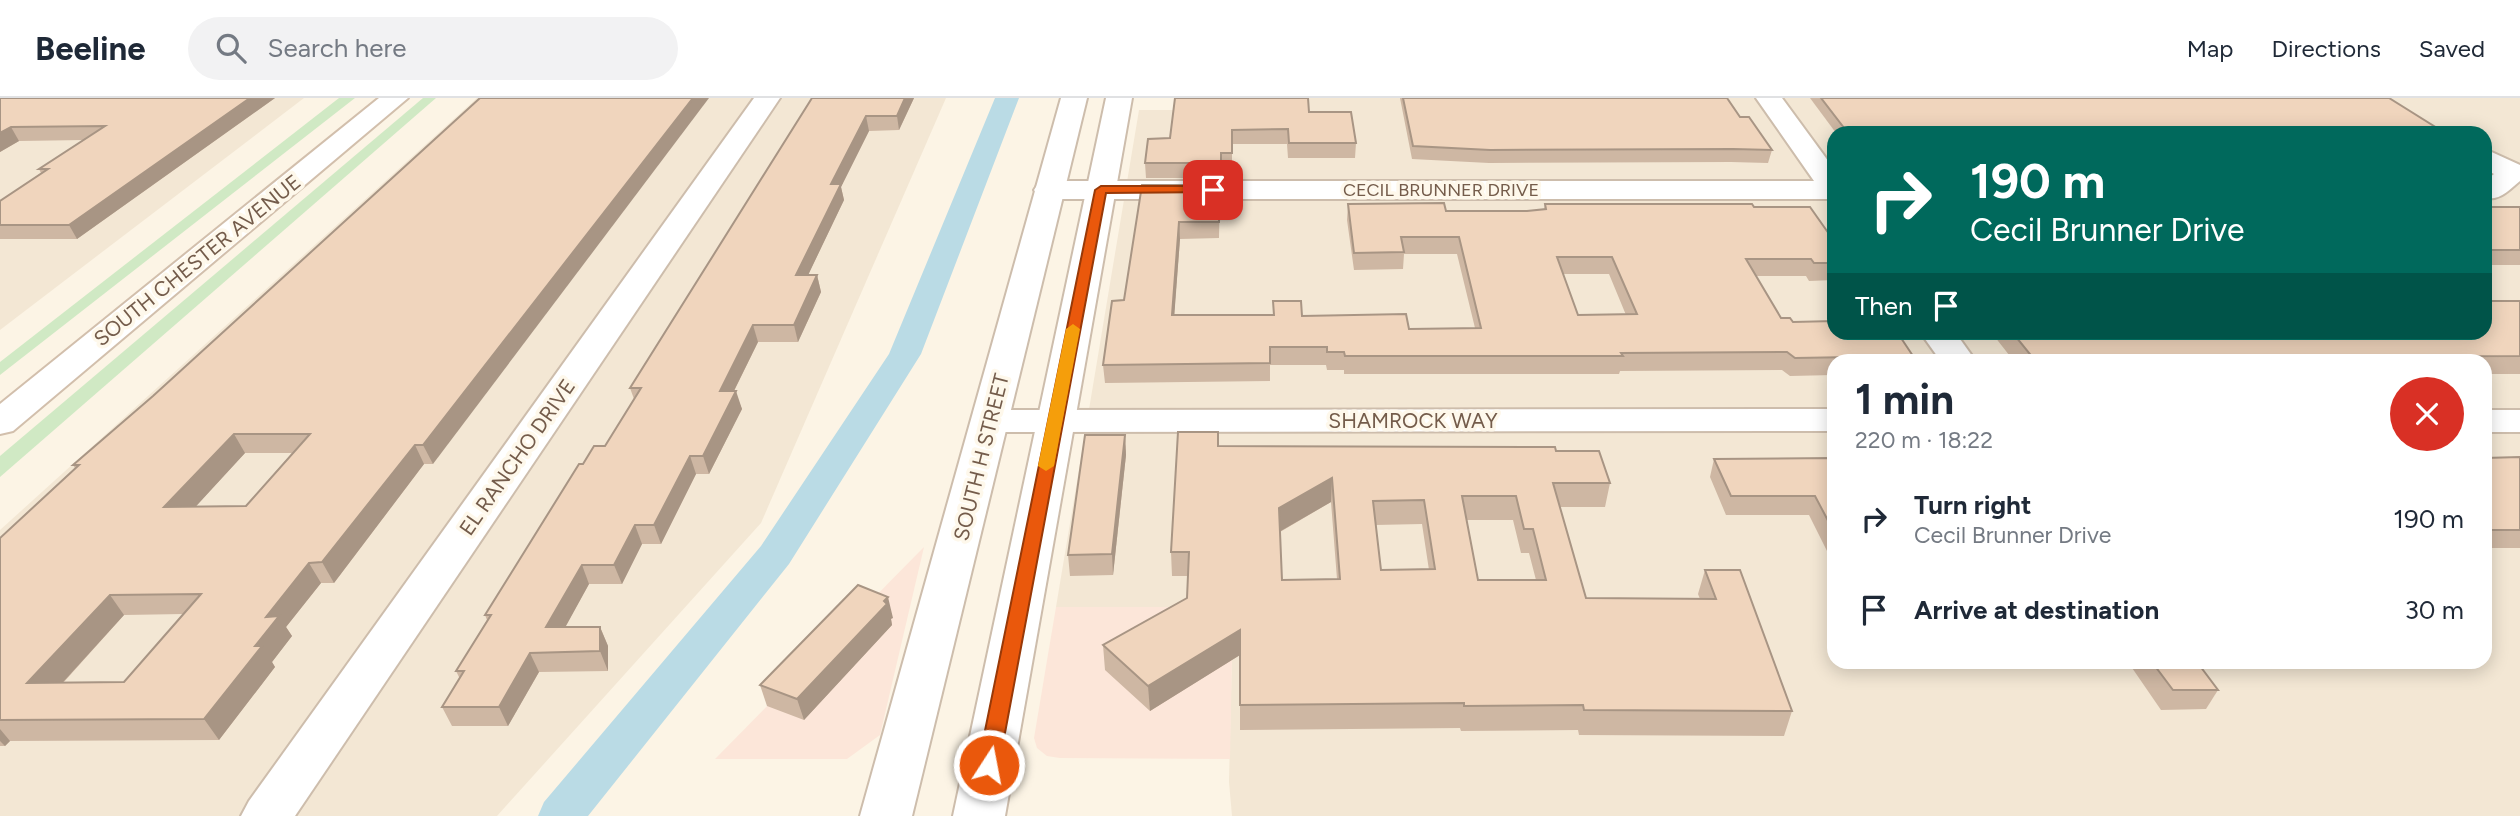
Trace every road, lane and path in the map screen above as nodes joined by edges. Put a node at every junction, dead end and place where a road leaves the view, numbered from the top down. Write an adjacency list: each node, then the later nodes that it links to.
1 (395, 98): 19 (street, SOUTH CHESTER AVENUE)
2 (767, 98): 20 (street, EL RANCHO DRIVE)
3 (1074, 98): 10 (street, SOUTH H STREET)
4 (1119, 98): 11 (street)
5 (1769, 98): 7 (street)
6 (2492, 161): 8 (street)
7 (1827, 179)
8 (2492, 188)
9 (1827, 189): 11 (street, CECIL BRUNNER DRIVE)
10 (1048, 190): 11 (street, CECIL BRUNNER DRIVE); 16 (street, SOUTH H STREET)
11 (1101, 190): 14 (street)
12 (2492, 191): 13 (street)
13 (2520, 192)
14 (1055, 419): 15 (street, SHAMROCK WAY); 16 (street, SHAMROCK WAY); 22 (street)
15 (1827, 420)
16 (991, 421): 21 (street, SOUTH H STREET)
17 (2492, 421): 18 (street)
18 (2520, 421)
19 (0, 423)
20 (267, 816)
21 (886, 816)
22 (979, 816)

